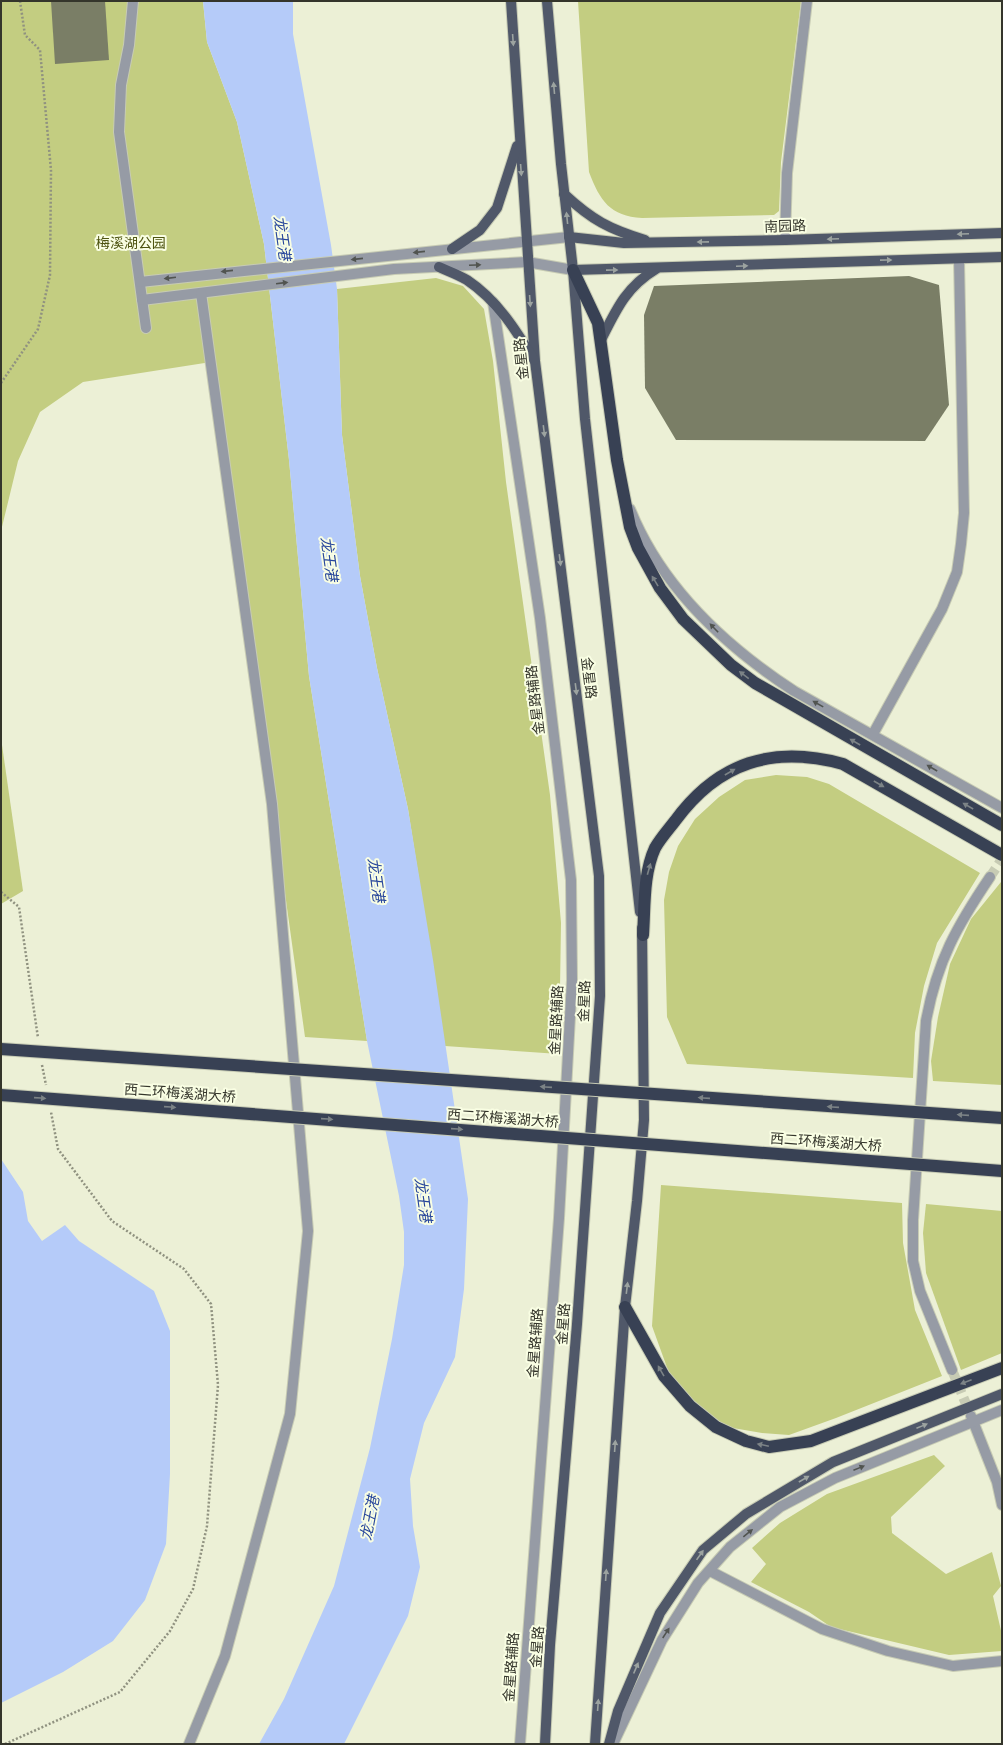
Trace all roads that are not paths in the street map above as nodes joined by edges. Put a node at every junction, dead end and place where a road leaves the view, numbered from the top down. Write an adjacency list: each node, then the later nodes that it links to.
1 (133, 1): 19 (street)
2 (510, 1): 5 (main road, 金星路, one-way to 5)
3 (548, 1): 6 (main road, 金星路, one-way to 3)
4 (807, 1): 9 (street)
5 (519, 140): 10 (main road, 金星路, one-way to 10); 12 (main road)
6 (564, 194): 8 (main road, 金星路, one-way to 6); 11 (main road)
7 (1002, 233): 9 (main road, 南园路, one-way to 9)
8 (569, 237): 10 (street); 11 (main road, 南园路); 18 (main road, 金星路)
9 (785, 240): 11 (main road, 南园路, one-way to 11)
10 (526, 241): 12 (street); 15 (main road, 金星路)
11 (654, 243)
12 (452, 249): 19 (street, one-way to 19)
13 (1002, 257): 14 (main road)
14 (959, 259): 17 (main road, one-way to 14); 27 (street)
15 (527, 262): 16 (street, one-way to 15); 18 (street); 25 (main road, 金星路, one-way to 25)
16 (439, 267): 20 (street, one-way to 16); 22 (main road)
17 (658, 269): 18 (main road, one-way to 17); 24 (main road)
18 (573, 270): 24 (highway); 32 (main road, 金星路)
19 (140, 282): 21 (street)
20 (201, 293): 21 (street); 46 (street)
21 (142, 300): 23 (street)
22 (493, 302): 25 (main road); 47 (street, 金星路辅路)
23 (146, 328)
24 (601, 340): 26 (highway)
25 (535, 362): 48 (main road, 金星路, one-way to 48)
26 (623, 492): 27 (street, one-way to 26); 29 (highway, one-way to 26)
27 (873, 734): 28 (street, one-way to 27)
28 (1002, 808)
29 (1002, 825)
30 (1002, 855): 32 (highway, one-way to 30)
31 (990, 877): 39 (street)
32 (643, 935): 37 (main road, 金星路, one-way to 32)
33 (1, 1050): 35 (highway, one-way to 33, bridge)
34 (1, 1095): 36 (highway, 西二环梅溪湖大桥, one-way to 36, bridge)
35 (1002, 1118)
36 (1002, 1171)
37 (625, 1307): 38 (highway, one-way to 37); 49 (main road, 金星路, one-way to 37)
38 (1002, 1368)
39 (952, 1370)
40 (1002, 1394): 50 (main road, one-way to 40)
41 (1002, 1410): 42 (street)
42 (972, 1419): 43 (street); 44 (street, one-way to 42)
43 (1002, 1505)
44 (710, 1571): 45 (street); 51 (street, one-way to 44)
45 (1002, 1661)
46 (189, 1744)
47 (520, 1744)
48 (545, 1744)
49 (595, 1744)
50 (609, 1744)
51 (613, 1744)

